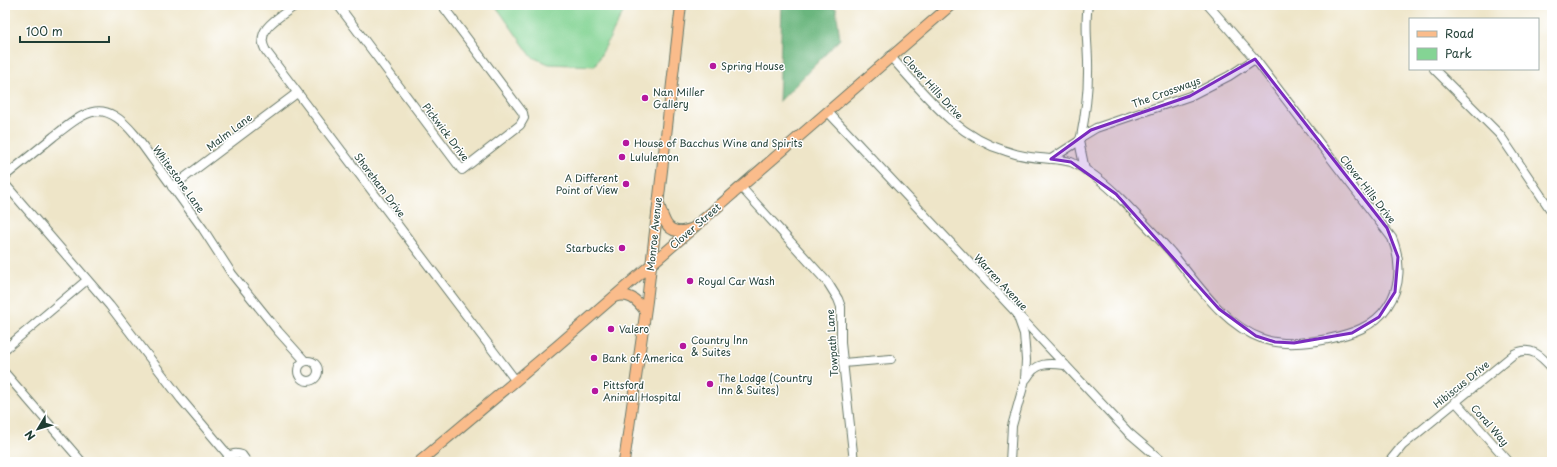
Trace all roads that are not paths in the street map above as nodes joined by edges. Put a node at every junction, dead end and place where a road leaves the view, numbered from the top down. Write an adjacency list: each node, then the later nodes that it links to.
1 (296, 5): 11 (street, Shoreham Drive)
2 (338, 5): 3 (street, Pickwick Drive)
3 (442, 5)
4 (681, 5): 20 (main road, Monroe Avenue)
5 (1088, 5): 13 (street)
6 (1208, 5): 9 (street, Clover Hills Drive)
7 (946, 7): 8 (main road, Clover Street)
8 (890, 56): 12 (main road, Clover Street); 14 (street, Clover Hills Drive)
9 (1255, 59): 13 (street, The Crossways); 15 (street, Clover Hills Drive)
10 (1435, 70): 21 (street)
11 (298, 93): 18 (street, Malm Lane); 35 (street, Shoreham Drive)
12 (828, 112): 19 (main road, Clover Street); 27 (street, Warren Avenue)
13 (1080, 139): 14 (street); 15 (street)
14 (1051, 159): 15 (street, Clover Hills Drive)
15 (1085, 170)
16 (5, 176): 18 (street, Whitestone Lane)
17 (5, 184): 24 (street)
18 (172, 187): 30 (street, Whitestone Lane)
19 (741, 187): 22 (main road, Clover Street); 31 (street, Towpath Lane)
20 (658, 199): 22 (main road); 23 (main road, Monroe Avenue)
21 (1552, 212)
22 (693, 228): 23 (main road, Clover Street)
23 (650, 265): 25 (main road, Clover Street); 26 (main road, Monroe Avenue)
24 (87, 280): 28 (street); 38 (street)
25 (614, 297): 26 (main road); 35 (main road, Clover Street)
26 (645, 311): 42 (main road, Monroe Avenue)
27 (1018, 315): 32 (street, Warren Avenue); 36 (street)
28 (5, 349)
29 (891, 359): 31 (street)
30 (305, 361)
31 (843, 363): 43 (street, Towpath Lane)
32 (1065, 365): 36 (street); 45 (street, Warren Avenue)
33 (1552, 368): 37 (street, Hibiscus Drive)
34 (5, 373): 39 (street)
35 (516, 380): 41 (main road, Clover Street)
36 (1025, 380): 44 (street)
37 (1455, 401): 46 (street, Hibiscus Drive); 47 (street, Coral Way)
38 (227, 459): 40 (street)
39 (82, 462)
40 (247, 462)
41 (419, 462)
42 (624, 462)
43 (854, 462)
44 (1010, 462)
45 (1163, 462)
46 (1389, 462)
47 (1509, 462)

